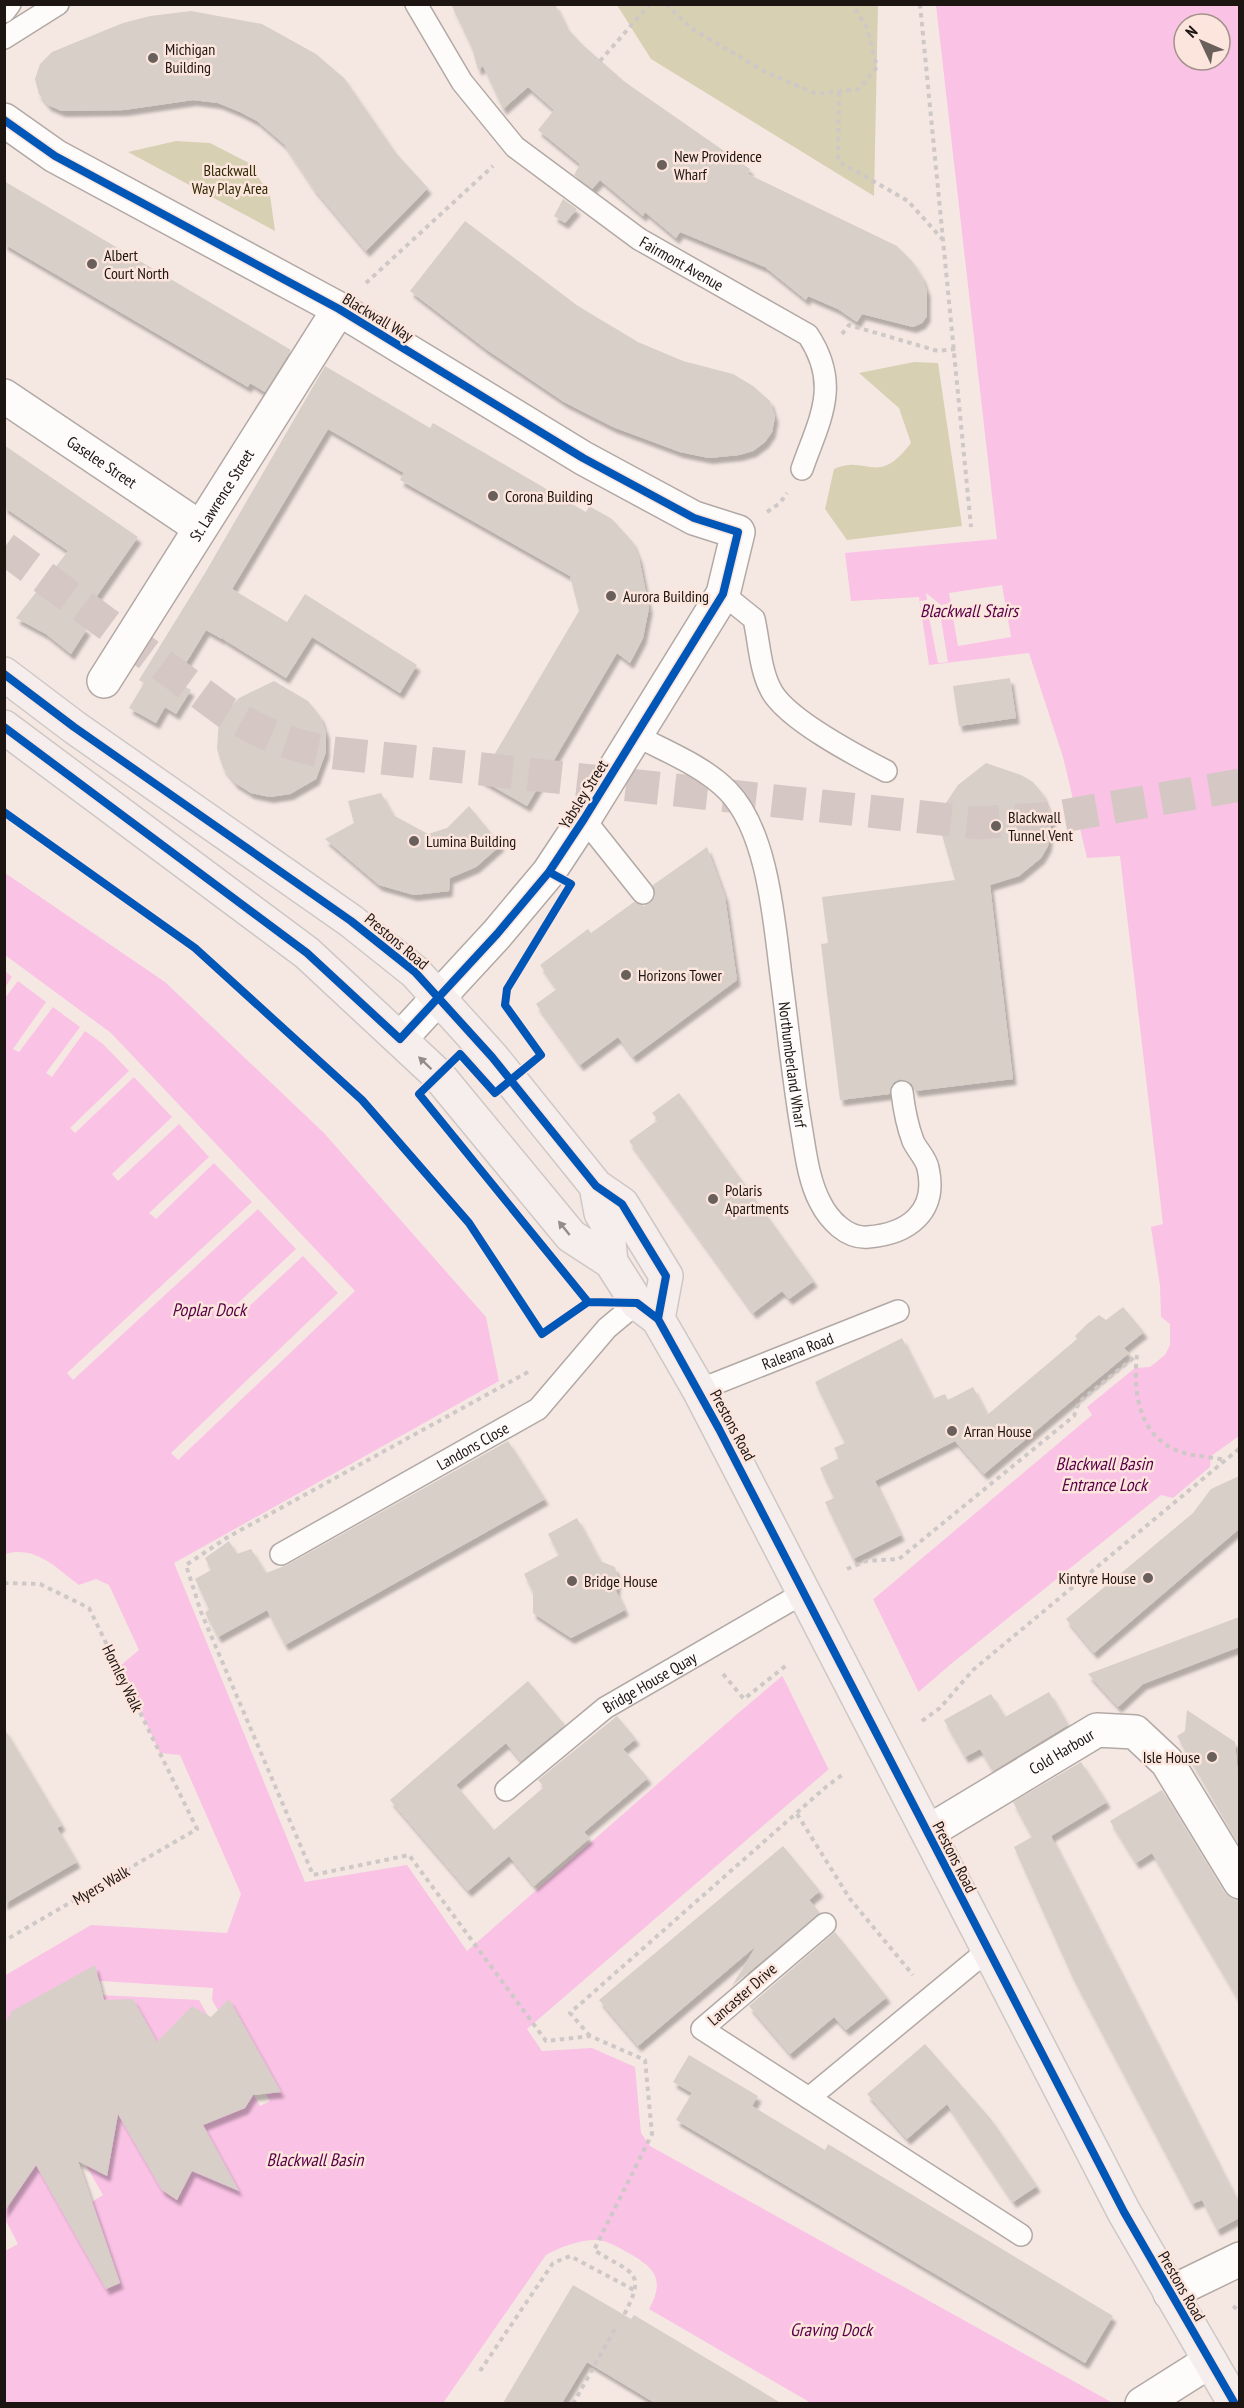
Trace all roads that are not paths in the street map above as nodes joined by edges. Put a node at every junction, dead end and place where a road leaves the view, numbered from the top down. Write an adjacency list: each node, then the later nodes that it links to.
1 (10, 4): 4 (lane)
2 (58, 4): 5 (lane)
3 (416, 4): 9 (lane, Fairmont Avenue)
4 (4, 12)
5 (4, 38)
6 (4, 120): 7 (street, Blackwall Way)
7 (339, 309): 10 (street, St. Lawrence Street); 11 (street, Blackwall Way)
8 (4, 396): 10 (street, Gaselee Street)
9 (802, 469)
10 (200, 527): 14 (street, St. Lawrence Street)
11 (738, 532): 12 (street, Yabsley Street)
12 (723, 594): 16 (street, Yabsley Street); 17 (lane)
13 (4, 674): 20 (main road, Prestons Road)
14 (104, 681)
15 (4, 727): 21 (main road, Prestons Road)
16 (635, 735): 18 (street, Yabsley Street); 22 (lane, Northumberland Wharf)
17 (886, 771)
18 (584, 819): 19 (lane); 20 (street, Yabsley Street)
19 (643, 893)
20 (440, 999): 21 (street, Yabsley Street); 23 (main road, Prestons Road)
21 (400, 1039): 24 (main road, Prestons Road, one-way to 21)
22 (902, 1092)
23 (596, 1186): 24 (main road, Prestons Road); 25 (main road, Prestons Road)
24 (611, 1262): 25 (main road, Prestons Road)
25 (648, 1311): 27 (main road, Prestons Road); 28 (lane, Landons Close)
26 (898, 1311): 27 (lane, Raleana Road)
27 (699, 1390): 29 (main road, Prestons Road)
28 (281, 1554)
29 (805, 1592): 30 (lane, Bridge House Quay); 31 (main road, Prestons Road)
30 (506, 1790)
31 (928, 1832): 32 (street, Cold Harbour); 34 (main road, Prestons Road)
32 (1239, 1882)
33 (825, 1923): 35 (lane, Lancaster Drive)
34 (988, 1950): 35 (lane); 38 (main road, Prestons Road)
35 (809, 2098): 36 (lane, Lancaster Drive)
36 (1021, 2235)
37 (1239, 2259): 38 (street)
38 (1170, 2293): 39 (main road, Prestons Road)
39 (1210, 2361): 40 (street); 41 (main road, Prestons Road)
40 (1142, 2403)
41 (1235, 2403)

